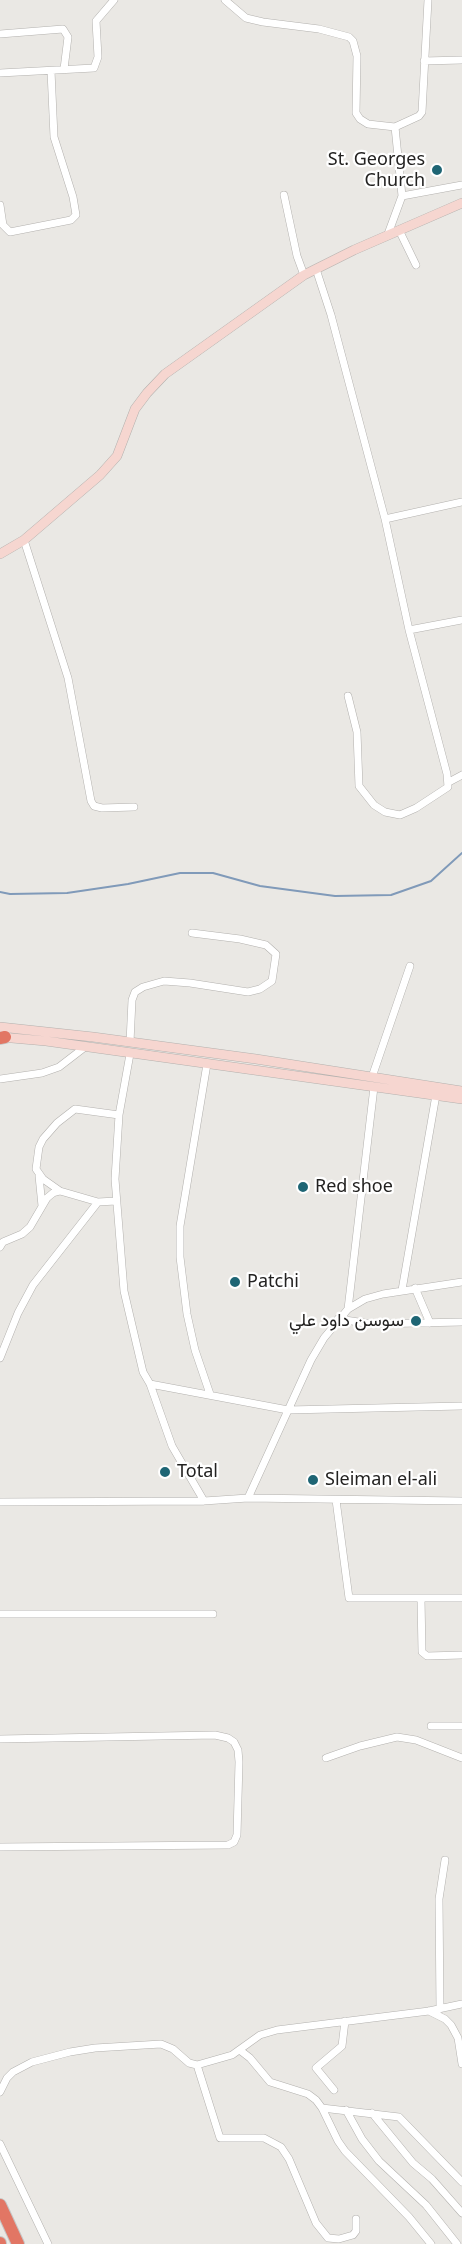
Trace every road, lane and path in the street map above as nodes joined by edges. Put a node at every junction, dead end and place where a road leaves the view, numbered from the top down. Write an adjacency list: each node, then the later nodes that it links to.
1 (114, 0): 7 (street)
2 (225, 0): 10 (street)
3 (428, 0): 6 (street)
4 (0, 34): 7 (street)
5 (462, 60): 6 (street)
6 (424, 61): 10 (street)
7 (64, 69): 8 (street)
8 (51, 71): 9 (street); 15 (street)
9 (0, 73)
10 (395, 127): 13 (street)
11 (462, 185): 13 (street)
12 (284, 195): 20 (street)
13 (402, 196): 17 (street)
14 (462, 204): 16 (main road)
15 (0, 205)
16 (399, 230): 17 (main road); 18 (street)
17 (388, 234): 19 (main road)
18 (416, 266)
19 (316, 269): 20 (main road); 22 (street)
20 (304, 275): 23 (main road)
21 (462, 502): 22 (street)
22 (384, 519): 26 (street)
23 (24, 540): 24 (main road); 30 (street)
24 (0, 554)
25 (462, 620): 26 (street)
26 (409, 630): 29 (street)
27 (348, 696): 29 (street)
28 (462, 775): 29 (street)
29 (449, 782)
30 (134, 807)
31 (192, 933): 34 (street)
32 (410, 966): 39 (street)
33 (1, 1035): 34 (main road); 35 (main road)
34 (130, 1042): 39 (main road)
35 (85, 1047): 36 (main road); 38 (street)
36 (130, 1054): 37 (main road); 43 (street)
37 (207, 1064): 39 (main road); 59 (street)
38 (0, 1079)
39 (373, 1082): 40 (main road); 41 (main road); 53 (street)
40 (462, 1091)
41 (436, 1095): 42 (main road); 52 (street)
42 (462, 1099)
43 (119, 1115): 44 (street); 46 (street)
44 (38, 1174): 45 (street); 48 (street)
45 (60, 1191): 47 (street); 48 (street)
46 (116, 1201): 47 (street); 58 (street)
47 (98, 1202): 57 (street)
48 (42, 1206): 49 (street)
49 (0, 1247)
50 (462, 1282): 51 (street)
51 (415, 1287): 52 (street); 56 (street)
52 (402, 1290): 53 (street)
53 (348, 1309): 54 (street)
54 (338, 1319): 56 (street); 61 (street)
55 (462, 1322): 56 (street)
56 (430, 1323)
57 (0, 1358)
58 (150, 1384): 59 (street); 64 (street)
59 (210, 1394): 61 (street)
60 (462, 1406): 61 (street)
61 (288, 1410): 62 (street)
62 (248, 1498): 63 (street); 64 (street)
63 (336, 1500): 65 (street); 68 (street)
64 (204, 1501): 66 (street)
65 (462, 1501)
66 (0, 1502)
67 (462, 1598): 68 (street)
68 (421, 1599): 71 (street)
69 (0, 1614): 70 (street)
70 (213, 1614)
71 (462, 1656)
72 (431, 1726): 73 (street)
73 (462, 1726)
74 (0, 1739): 77 (street)
75 (326, 1758): 76 (street)
76 (462, 1758)
77 (0, 1847)
78 (445, 1860): 80 (street)
79 (462, 2004): 80 (street)
80 (440, 2009): 81 (street)
81 (429, 2011): 82 (street); 84 (street)
82 (345, 2021): 83 (street); 86 (street)
83 (241, 2050): 85 (street); 88 (street)
84 (462, 2064)
85 (197, 2065): 87 (street); 95 (street)
86 (334, 2090)
87 (0, 2092)
88 (322, 2108): 89 (street); 98 (street)
89 (346, 2110): 90 (street); 99 (street)
90 (372, 2113): 92 (street); 94 (street)
91 (0, 2144): 97 (street)
92 (462, 2182)
93 (0, 2205): 96 (highway)
94 (462, 2213)
95 (357, 2219)
96 (18, 2244)
97 (48, 2244)
98 (431, 2244)
99 (457, 2244)

